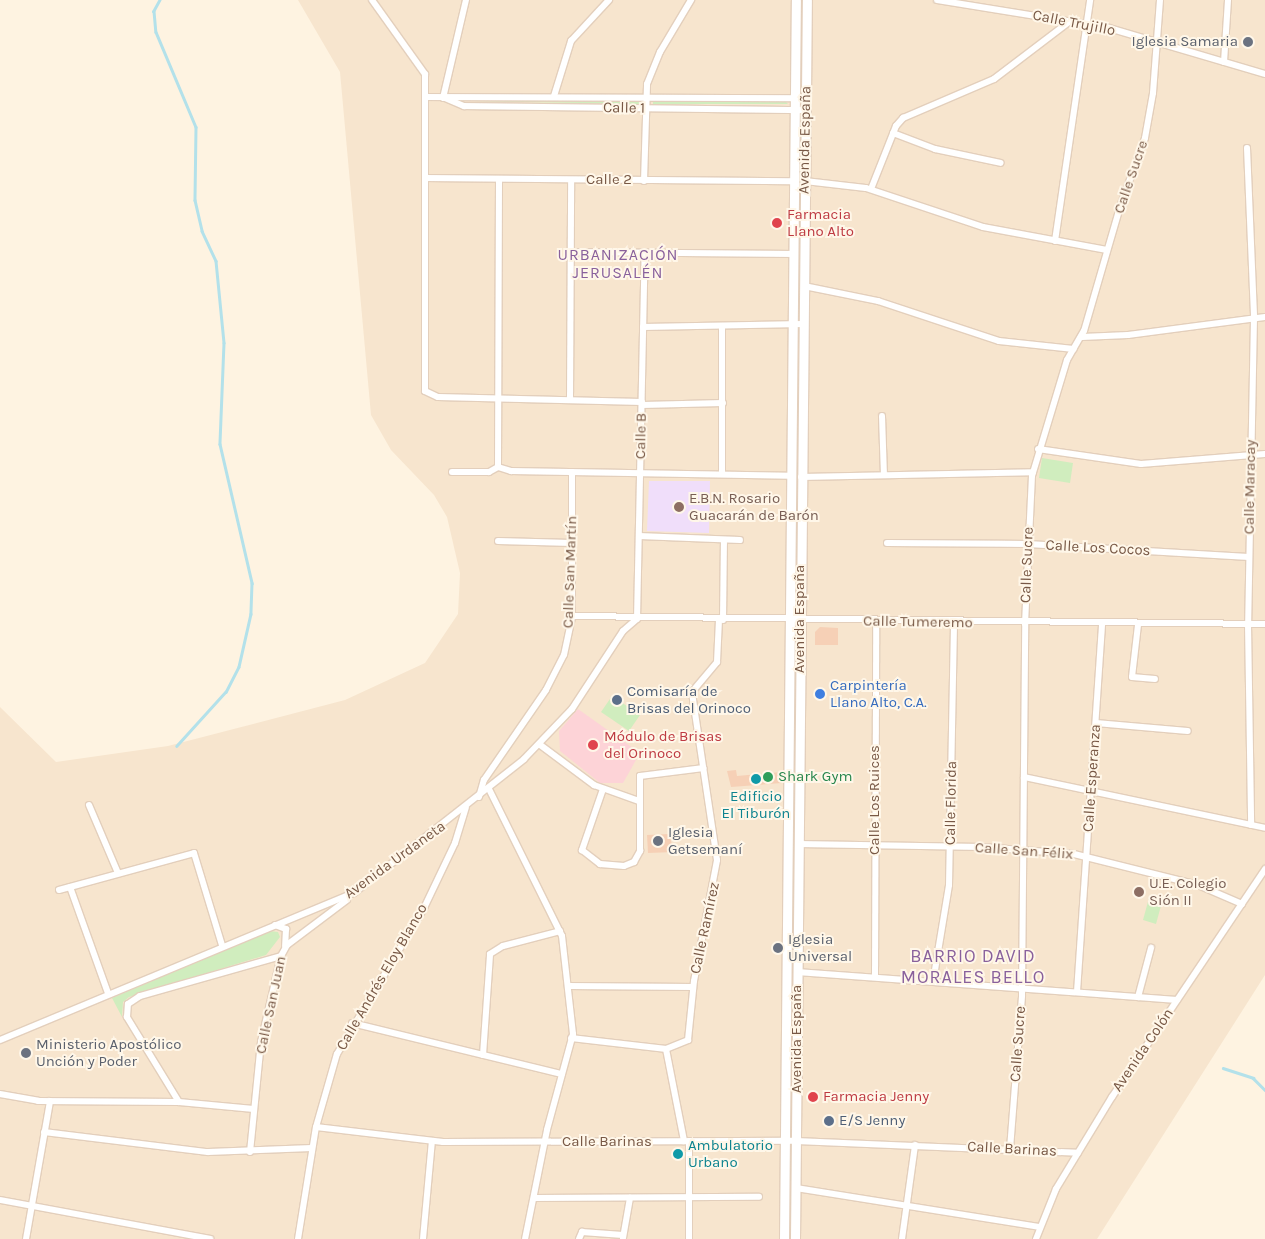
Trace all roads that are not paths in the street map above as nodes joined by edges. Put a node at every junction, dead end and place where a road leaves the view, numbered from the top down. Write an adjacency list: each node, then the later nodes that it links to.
1 (372, 0): 17 (street)
2 (466, 0): 19 (street)
3 (609, 0): 16 (street)
4 (691, 0): 18 (street)
5 (796, 0): 20 (main road, Avenida España)
6 (807, 0): 21 (main road, Avenida España)
7 (937, 0): 11 (street, Calle Trujillo)
8 (1090, 0): 12 (street)
9 (1160, 0): 13 (street, Calle Sucre)
10 (1228, 0): 14 (street)
11 (1070, 21): 12 (street, Calle Trujillo); 25 (street)
12 (1087, 24): 13 (street, Calle Trujillo); 35 (street)
13 (1156, 42): 14 (street, Calle Trujillo); 36 (street, Calle Sucre)
14 (1224, 62): 15 (street, Calle Trujillo)
15 (1265, 74)
16 (554, 96): 18 (street, Calle 1); 19 (street, Calle 1)
17 (426, 97): 19 (street, Calle 1); 28 (street)
18 (646, 97): 20 (street, Calle 1); 22 (street)
19 (444, 98): 22 (street, Calle 1)
20 (794, 98): 21 (street, Calle 1); 23 (main road, Avenida España)
21 (806, 98): 24 (main road, Avenida España)
22 (646, 108): 23 (street, Calle 1); 31 (street)
23 (794, 109): 24 (street, Calle 1); 32 (main road, Avenida España)
24 (806, 110): 33 (main road, Avenida España)
25 (893, 132): 27 (street); 34 (street)
26 (1247, 148): 42 (street, Calle Maracay)
27 (1001, 163)
28 (425, 178): 29 (street, Calle 2); 49 (street)
29 (499, 180): 30 (street, Calle 2); 49 (street)
30 (571, 180): 31 (street, Calle 2); 37 (street)
31 (644, 181): 32 (street, Calle 2)
32 (793, 181): 39 (main road, Avenida España)
33 (805, 181): 34 (street); 40 (main road, Avenida España)
34 (871, 189): 35 (street)
35 (1054, 241): 36 (street)
36 (1107, 250): 47 (street, Calle Sucre)
37 (570, 252): 38 (street); 50 (street)
38 (645, 252): 39 (street); 46 (street, Calle B)
39 (792, 254): 43 (main road, Avenida España)
40 (804, 286): 44 (main road, Avenida España); 48 (street)
41 (1265, 317): 42 (street)
42 (1254, 318): 47 (street); 56 (street, Calle Maracay)
43 (792, 324): 44 (street); 45 (street); 64 (main road, Avenida España)
44 (803, 324): 65 (main road, Avenida España)
45 (722, 326): 46 (street); 52 (street)
46 (643, 327): 51 (street, Calle B)
47 (1082, 337): 48 (street, Calle Sucre)
48 (1074, 349): 54 (street, Calle Sucre)
49 (496, 398): 50 (street); 57 (street)
50 (570, 400): 51 (street)
51 (642, 403): 52 (street); 61 (street, Calle B)
52 (723, 403): 62 (street)
53 (882, 416): 63 (street)
54 (1038, 449): 56 (street); 60 (street, Calle Sucre)
55 (1265, 454): 56 (street)
56 (1250, 456): 73 (street, Calle Maracay)
57 (498, 466): 58 (street); 59 (street)
58 (452, 472)
59 (572, 472): 61 (street); 70 (street, Calle San Martín)
60 (1033, 472): 63 (street); 72 (street, Calle Sucre)
61 (640, 473): 62 (street); 66 (street, Calle B)
62 (722, 474): 64 (street)
63 (884, 475): 65 (street)
64 (790, 476): 77 (main road, Avenida España)
65 (802, 476): 78 (main road, Avenida España)
66 (639, 536): 67 (street); 75 (street, Calle B)
67 (724, 540): 68 (street); 76 (street, Calle Ramírez)
68 (740, 540)
69 (498, 541): 70 (street)
70 (572, 543): 74 (street, Calle San Martín)
71 (887, 543): 72 (street, Calle Los Cocos)
72 (1028, 544): 73 (street, Calle Los Cocos); 81 (street, Calle Sucre)
73 (1249, 557): 82 (street, Calle Maracay)
74 (572, 616): 75 (street, Calle Tumeremo); 95 (street, Calle San Martín)
75 (637, 620): 76 (street, Calle Tumeremo); 89 (street, Avenida Urdaneta)
76 (721, 620): 77 (street, Calle Tumeremo); 90 (street, Calle Ramírez)
77 (789, 621): 78 (street, Calle Tumeremo); 142 (main road, Avenida España)
78 (800, 621): 79 (street, Calle Tumeremo); 101 (main road, Avenida España)
79 (876, 622): 80 (street, Calle Tumeremo); 102 (street, Calle Los Ruices)
80 (954, 623): 81 (street, Calle Tumeremo); 103 (street, Calle Florida)
81 (1025, 624): 84 (street, Calle Tumeremo); 91 (street, Calle Sucre)
82 (1248, 624): 83 (street, Calle Tumeremo); 85 (street, Calle Tumeremo); 99 (street, Calle Maracay)
83 (1265, 624)
84 (1102, 625): 85 (street, Calle Tumeremo); 87 (street, Calle Esperanza)
85 (1138, 625): 86 (street)
86 (1155, 679)
87 (1096, 723): 88 (street); 94 (street, Calle Esperanza)
88 (1188, 731)
89 (539, 744): 92 (street, Avenida Urdaneta); 93 (street)
90 (703, 768): 96 (street); 122 (street, Calle Ramírez)
91 (1024, 777): 94 (street); 104 (street, Calle Sucre)
92 (489, 789): 95 (street, Avenida Urdaneta); 113 (street)
93 (603, 789): 96 (street); 96 (street)
94 (1091, 792): 99 (street); 105 (street, Calle Esperanza)
95 (479, 797): 98 (street, Avenida Urdaneta)
96 (639, 801)
97 (89, 805): 107 (street)
98 (466, 808): 110 (street, Avenida Urdaneta); 128 (street, Calle Andrés Eloy Blanco)
99 (1251, 825): 100 (street)
100 (1265, 828)
101 (798, 844): 102 (street, Calle San Félix); 118 (main road, Avenida España)
102 (876, 845): 103 (street, Calle San Félix); 119 (street, Calle Los Ruices)
103 (950, 846): 104 (street, Calle San Félix); 120 (street, Calle Florida)
104 (1024, 849): 105 (street, Calle San Félix); 123 (street, Calle Sucre)
105 (1087, 856): 111 (street, Calle San Félix); 124 (street, Calle Esperanza)
106 (1265, 869): 111 (street, Avenida Colón)
107 (118, 873): 108 (street); 114 (street)
108 (70, 887): 109 (street); 125 (street)
109 (59, 890)
110 (354, 893): 112 (street, Avenida Urdaneta); 115 (street, Calle San Juan)
111 (1242, 904): 127 (street, Avenida Colón)
112 (274, 924): 114 (street, Avenida Urdaneta); 115 (street)
113 (560, 930): 121 (street); 132 (street)
114 (222, 945): 125 (street, Avenida Urdaneta)
115 (285, 948): 117 (street, Calle San Juan)
116 (1151, 948): 126 (street)
117 (281, 956): 136 (street); 137 (street, Calle San Juan)
118 (797, 972): 119 (street); 143 (main road, Avenida España)
119 (875, 978): 120 (street)
120 (933, 982): 123 (street)
121 (568, 986): 122 (street); 129 (street)
122 (693, 987): 131 (street, Calle Ramírez)
123 (1022, 987): 124 (street); 147 (street, Calle Sucre)
124 (1077, 992): 126 (street)
125 (108, 993): 130 (street, Avenida Urdaneta)
126 (1138, 997): 127 (street)
127 (1178, 1000): 149 (street, Avenida Colón)
128 (352, 1024): 132 (street); 138 (street, Calle Andrés Eloy Blanco)
129 (571, 1038): 131 (street); 133 (street)
130 (0, 1040)
131 (666, 1049): 141 (street)
132 (483, 1055): 133 (street)
133 (562, 1074): 144 (street)
134 (0, 1094): 135 (street)
135 (50, 1101): 136 (street); 139 (street)
136 (179, 1102): 137 (street)
137 (254, 1109): 148 (street, Calle San Juan)
138 (316, 1127): 140 (street, Calle Barinas); 146 (street, Calle Andrés Eloy Blanco)
139 (44, 1132): 148 (street); 156 (street)
140 (432, 1141): 144 (street, Calle Barinas); 163 (street)
141 (686, 1141): 142 (street, Calle Barinas); 144 (street, Calle Barinas); 154 (street)
142 (785, 1141): 143 (street, Calle Barinas); 167 (main road, Avenida España)
143 (796, 1141): 145 (street, Calle Barinas); 150 (main road, Avenida España)
144 (544, 1142): 152 (street)
145 (915, 1145): 147 (street, Calle Barinas); 157 (street)
146 (312, 1148): 148 (street); 162 (street, Calle Andrés Eloy Blanco)
147 (1010, 1149): 149 (street, Calle Barinas)
148 (250, 1152)
149 (1078, 1153): 158 (street, Avenida Colón)
150 (796, 1188): 157 (street); 168 (main road, Avenida España)
151 (759, 1197): 154 (street)
152 (534, 1198): 153 (street); 164 (street)
153 (630, 1198): 154 (street); 159 (street)
154 (689, 1198): 166 (street)
155 (0, 1200): 156 (street)
156 (29, 1206): 160 (street); 161 (street)
157 (907, 1206): 158 (street); 169 (street)
158 (1040, 1227): 170 (street, Avenida Colón)
159 (623, 1237): 165 (street)
160 (26, 1239)
161 (210, 1239)
162 (298, 1239)
163 (423, 1239)
164 (526, 1239)
165 (579, 1239)
166 (690, 1239)
167 (784, 1239)
168 (796, 1239)
169 (902, 1239)
170 (1036, 1239)

